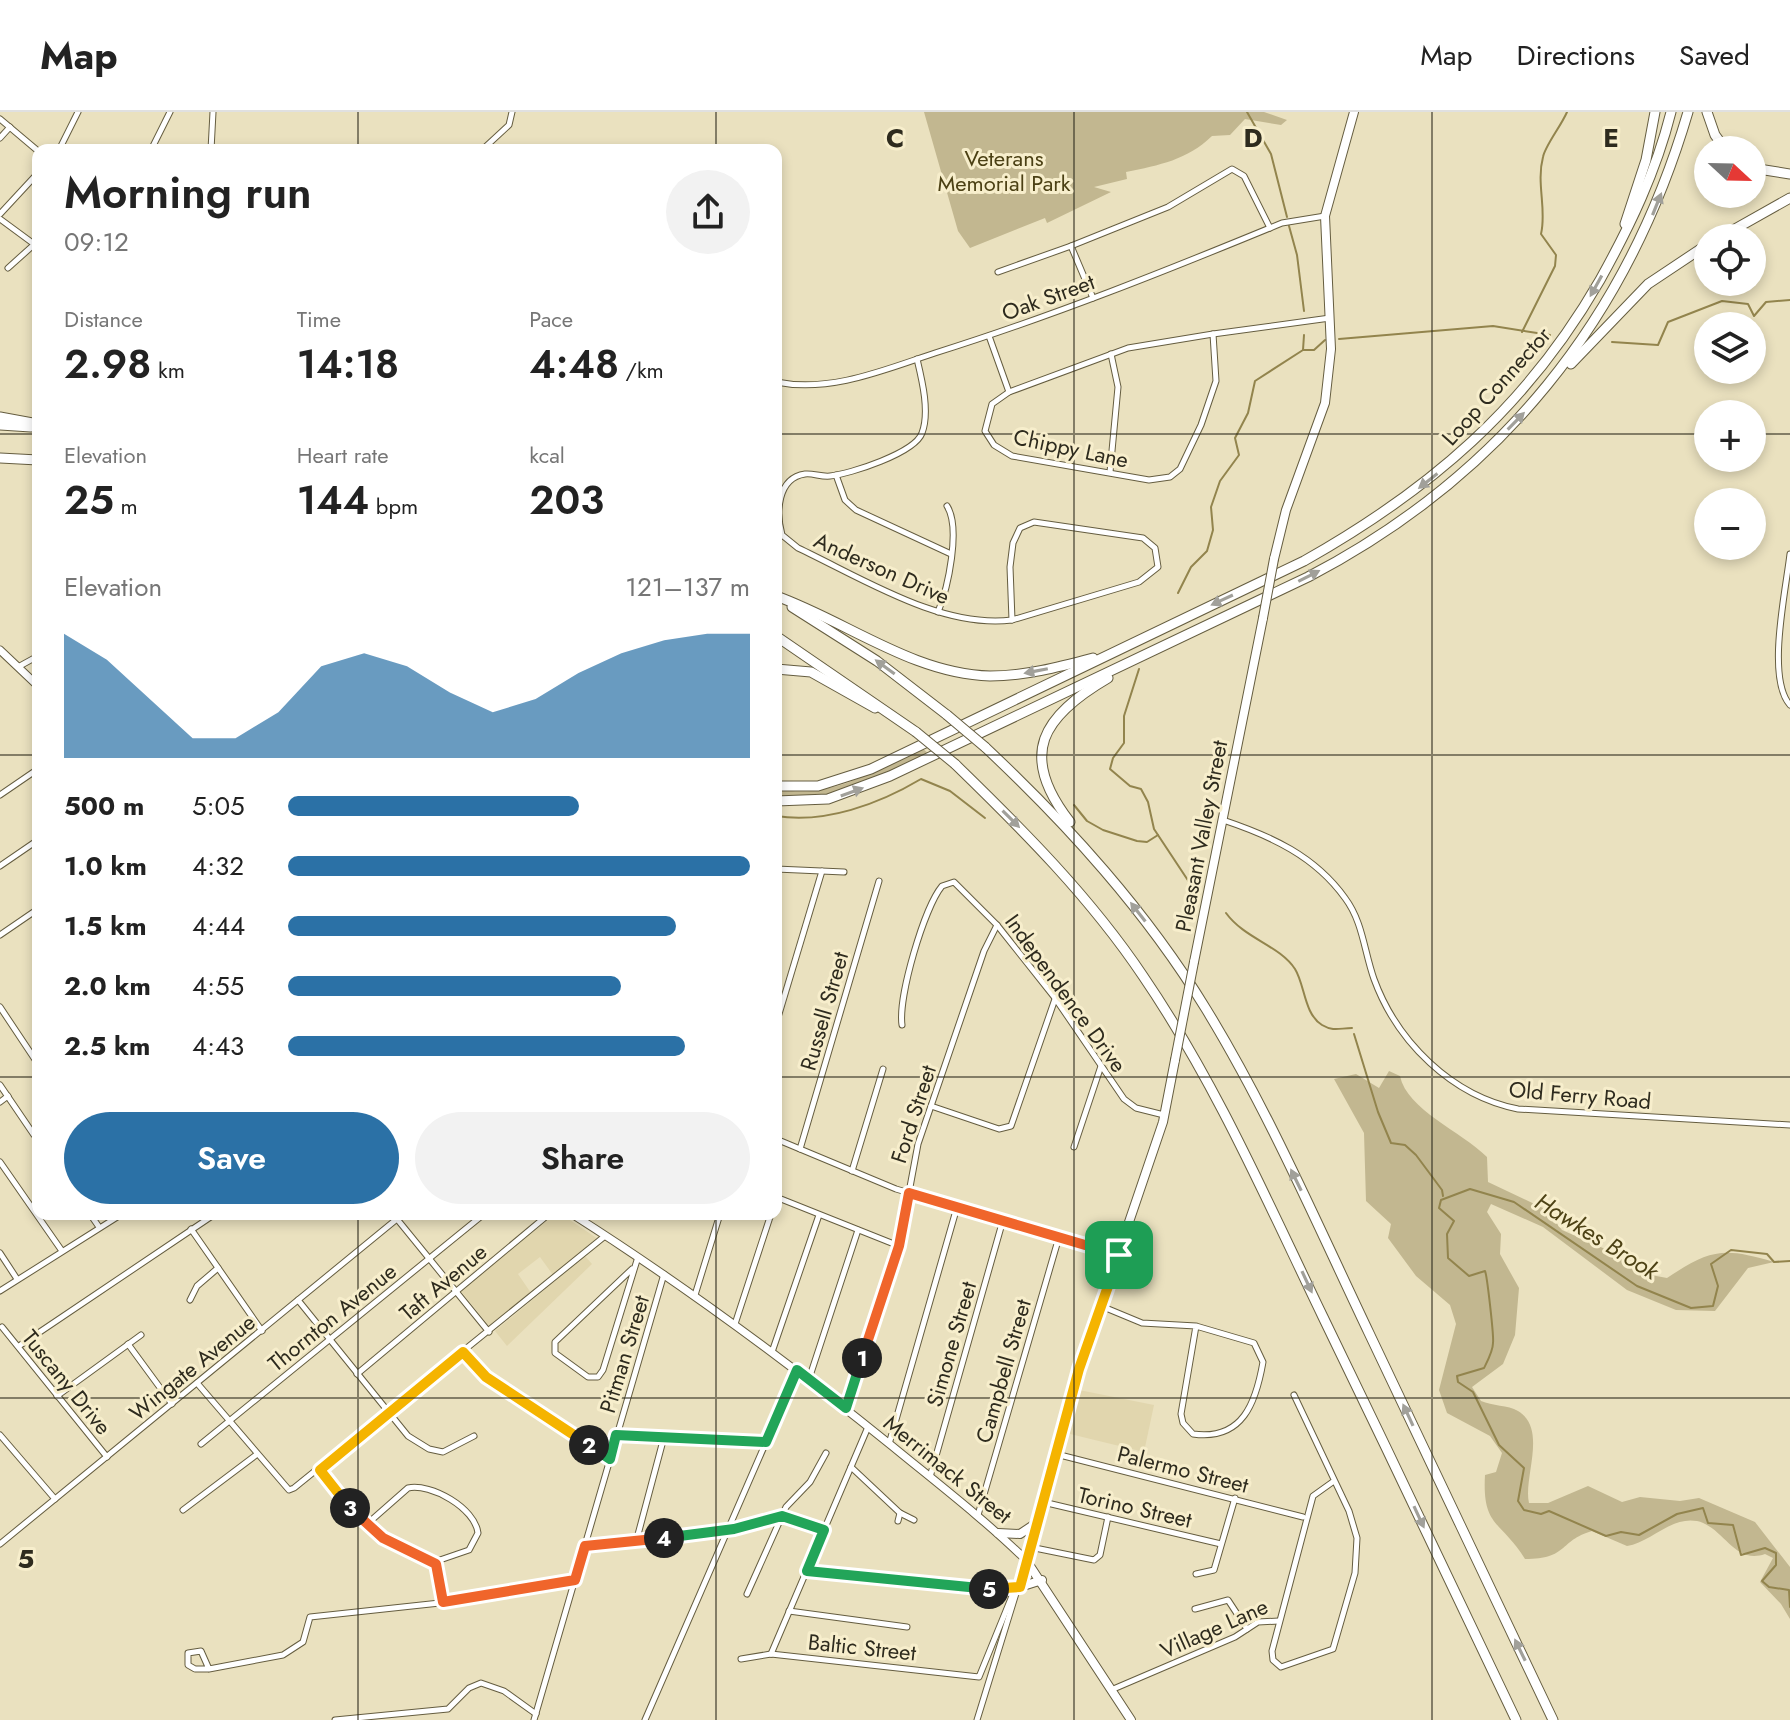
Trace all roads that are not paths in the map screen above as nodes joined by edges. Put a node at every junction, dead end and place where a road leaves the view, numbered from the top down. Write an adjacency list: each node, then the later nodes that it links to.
1 (78, 112): 14 (street)
2 (170, 112): 15 (street)
3 (213, 112): 16 (street)
4 (512, 112): 17 (street)
5 (1354, 112): 24 (main road, Pleasant Valley Street)
6 (1655, 112): 31 (highway)
7 (1671, 112): 31 (highway, Loop Connector)
8 (1688, 112): 42 (highway, Loop Connector, one-way to 8)
9 (1707, 112): 12 (highway)
10 (0, 119): 11 (street)
11 (10, 127): 13 (street); 18 (street)
12 (1716, 136)
13 (0, 138)
14 (62, 144)
15 (154, 144)
16 (211, 144)
17 (488, 144)
18 (32, 146)
19 (1766, 170): 20 (highway)
20 (1790, 174)
21 (32, 180): 23 (street)
22 (1790, 198): 25 (highway)
23 (0, 216): 27 (street)
24 (1325, 216): 26 (street, Oak Street); 35 (main road, Pleasant Valley Street)
25 (1744, 224)
26 (1270, 228): 28 (street); 34 (street, Oak Street)
27 (32, 240)
28 (1071, 246): 33 (street); 34 (street)
29 (32, 247): 32 (street)
30 (1694, 253): 42 (highway)
31 (1612, 259): 63 (highway, Loop Connector, one-way to 63)
32 (8, 268)
33 (998, 272)
34 (1093, 298): 37 (street, Oak Street)
35 (1330, 318): 36 (street, Chippy Lane); 75 (main road, Pleasant Valley Street, bridge)
36 (1213, 334): 38 (street, Chippy Lane); 49 (street, Chippy Lane)
37 (989, 336): 39 (street, Oak Street); 41 (street)
38 (1111, 354): 41 (street, Chippy Lane); 49 (street)
39 (917, 359): 40 (street, Oak Street); 50 (street, Anderson Drive)
40 (782, 382)
41 (1009, 392): 49 (street, Chippy Lane)
42 (1538, 398): 60 (highway, Loop Connector, one-way to 42)
43 (0, 417): 45 (highway)
44 (0, 425): 46 (highway)
45 (32, 425)
46 (32, 426)
47 (0, 458): 48 (highway)
48 (32, 460)
49 (1110, 472)
50 (836, 475): 51 (street, Anderson Drive); 54 (street)
51 (782, 497)
52 (947, 506): 54 (street)
53 (782, 535): 58 (street, Anderson Drive)
54 (951, 554): 58 (street)
55 (1790, 554): 69 (street)
56 (782, 600): 63 (highway, one-way to 56)
57 (782, 601): 77 (highway, one-way to 57, bridge)
58 (938, 612): 59 (street, Anderson Drive)
59 (1012, 620): 59 (street, Anderson Drive)
60 (1188, 634): 74 (highway, one-way to 60); 77 (highway)
61 (782, 640): 70 (highway)
62 (0, 650): 64 (main road)
63 (1112, 653): 72 (highway)
64 (3, 659): 66 (main road)
65 (32, 659): 66 (street)
66 (17, 668): 68 (main road)
67 (782, 670): 70 (highway)
68 (32, 681)
69 (1790, 705)
70 (906, 725): 225 (highway, one-way to 225, bridge)
71 (32, 773): 73 (street)
72 (782, 786)
73 (0, 795)
74 (782, 801)
75 (1222, 819): 97 (main road, Pleasant Valley Street, bridge); 98 (street, Old Ferry Road)
76 (32, 844): 78 (street)
77 (1091, 854): 226 (highway, one-way to 77)
78 (0, 866)
79 (782, 869): 80 (street)
80 (822, 871): 81 (street); 87 (street)
81 (844, 872)
82 (879, 881): 102 (street, Russell Street)
83 (32, 913): 85 (street)
84 (997, 925): 86 (street, Independence Drive); 89 (street, Independence Drive); 96 (street, Ford Street)
85 (0, 935)
86 (1055, 998): 91 (street, Independence Drive); 96 (street)
87 (782, 1004)
88 (0, 1007): 90 (street)
89 (902, 1025)
90 (32, 1055)
91 (1101, 1065): 97 (street, Independence Drive); 101 (street)
92 (883, 1069): 104 (street)
93 (0, 1085): 94 (street)
94 (8, 1096): 95 (street); 99 (street)
95 (0, 1102)
96 (931, 1106): 105 (street, Ford Street)
97 (1164, 1115): 130 (main road, Pleasant Valley Street)
98 (1790, 1125)
99 (32, 1132)
100 (782, 1142): 102 (street)
101 (1074, 1147)
102 (800, 1149): 104 (street)
103 (0, 1162): 108 (street)
104 (852, 1171): 105 (street)
105 (909, 1193): 107 (street); 127 (street, Ford Street)
106 (782, 1200): 109 (street)
107 (957, 1207): 121 (street); 171 (street)
108 (32, 1208)
109 (819, 1215): 124 (street); 153 (street)
110 (40, 1220): 128 (street)
111 (94, 1220): 122 (street)
112 (111, 1220): 122 (street)
113 (205, 1220): 123 (street)
114 (396, 1220): 141 (street, Wingate Avenue)
115 (398, 1220): 132 (street)
116 (477, 1220): 132 (street, Thornton Avenue)
117 (542, 1220): 138 (street, Taft Avenue)
118 (582, 1220): 125 (main road, Merrimack Street)
119 (718, 1220): 139 (street)
120 (769, 1220): 143 (street)
121 (1003, 1220): 126 (street); 179 (street, Simone Street)
122 (99, 1227): 128 (street)
123 (191, 1229): 133 (street); 151 (street)
124 (858, 1230): 127 (street); 156 (street)
125 (606, 1235): 131 (main road, Merrimack Street); 147 (street)
126 (1059, 1237): 130 (street); 186 (street, Campbell Street)
127 (899, 1246): 161 (street, Ford Street)
128 (62, 1251): 136 (street)
129 (0, 1253): 136 (street)
130 (1119, 1255): 142 (main road, Pleasant Valley Street)
131 (638, 1256): 134 (street); 135 (main road, Merrimack Street)
132 (429, 1259): 138 (street); 149 (street, Thornton Avenue)
133 (218, 1268): 140 (street); 146 (street)
134 (632, 1269): 134 (street)
135 (665, 1274): 139 (main road, Merrimack Street); 166 (street, Pitman Street)
136 (17, 1279): 137 (street)
137 (0, 1291)
138 (456, 1292): 147 (street); 155 (street, Taft Avenue)
139 (695, 1295): 143 (main road, Merrimack Street)
140 (190, 1300)
141 (298, 1300): 146 (street, Wingate Avenue); 149 (street)
142 (1101, 1306): 144 (street); 173 (main road, Pleasant Valley Street)
143 (735, 1324): 153 (main road, Merrimack Street)
144 (1196, 1326): 144 (street)
145 (2, 1327): 151 (street, Tuscany Drive)
146 (262, 1331): 157 (street, Wingate Avenue)
147 (489, 1332): 152 (street)
148 (141, 1335): 150 (street)
149 (329, 1340): 155 (street); 163 (street, Thornton Avenue)
150 (128, 1344): 159 (street); 160 (street)
151 (19, 1346): 159 (street, Tuscany Drive)
152 (463, 1352): 162 (street); 176 (street)
153 (772, 1352): 154 (main road, Merrimack Street)
154 (797, 1370): 156 (main road, Merrimack Street); 169 (street)
155 (357, 1374): 162 (street)
156 (809, 1379): 161 (main road, Merrimack Street)
157 (197, 1383): 160 (street, Wingate Avenue); 163 (street)
158 (1294, 1395): 180 (street)
159 (57, 1396): 175 (street, Tuscany Drive)
160 (172, 1404): 175 (street, Wingate Avenue)
161 (846, 1408): 164 (main road, Merrimack Street)
162 (389, 1413): 167 (street); 178 (street)
163 (229, 1422): 170 (street, Thornton Avenue); 174 (street)
164 (868, 1427): 171 (main road, Merrimack Street); 177 (street)
165 (0, 1435): 182 (street)
166 (616, 1435): 168 (street); 176 (street, Pitman Street)
167 (474, 1436)
168 (664, 1437): 169 (street); 197 (street)
169 (766, 1442): 194 (street)
170 (201, 1444)
171 (889, 1444): 179 (main road, Merrimack Street)
172 (826, 1453): 187 (street)
173 (1055, 1454): 181 (street, Palermo Street); 183 (main road, Pleasant Valley Street)
174 (256, 1455): 178 (street); 184 (street)
175 (107, 1457): 182 (street, Wingate Avenue)
176 (610, 1459): 200 (street, Pitman Street)
177 (851, 1467): 185 (street); 195 (street)
178 (320, 1470): 193 (street)
179 (930, 1477): 186 (main road, Merrimack Street)
180 (1334, 1481): 213 (street, Village Lane); 213 (street)
181 (1235, 1498): 189 (street, Palermo Street); 199 (street)
182 (55, 1499): 198 (street, Wingate Avenue)
183 (1042, 1502): 188 (street, Torino Street); 192 (main road, Pleasant Valley Street)
184 (183, 1510)
185 (900, 1513): 190 (street); 191 (street)
186 (978, 1515): 196 (main road, Merrimack Street)
187 (782, 1516): 194 (street); 195 (street); 209 (street)
188 (1108, 1517): 199 (street, Torino Street); 201 (street)
189 (1303, 1517)
190 (914, 1520)
191 (898, 1521)
192 (1036, 1523): 196 (main road); 201 (main road, Pleasant Valley Street)
193 (366, 1525): 203 (street); 203 (street)
194 (729, 1529): 197 (street); 222 (street)
195 (824, 1530): 204 (street)
196 (998, 1533): 202 (main road, Merrimack Street)
197 (636, 1542): 200 (street)
198 (0, 1544)
199 (1221, 1544): 205 (street)
200 (585, 1546): 206 (street, Pitman Street)
201 (1029, 1547): 202 (main road, Pleasant Valley Street)
202 (1026, 1560): 207 (main road, Merrimack Street); 208 (street)
203 (434, 1562): 210 (street)
204 (807, 1571): 208 (street); 212 (street)
205 (1196, 1574)
206 (575, 1580): 210 (street); 220 (street, Pitman Street)
207 (1042, 1580): 208 (main road); 219 (main road, Merrimack Street)
208 (1020, 1587): 216 (street, Baltic Street); 223 (street)
209 (747, 1594)
210 (443, 1602): 218 (street)
211 (1195, 1609): 215 (street)
212 (789, 1611): 214 (street); 216 (street)
213 (1279, 1621): 215 (street, Village Lane)
214 (907, 1627)
215 (1247, 1629): 219 (street, Village Lane)
216 (771, 1654): 217 (street, Baltic Street)
217 (741, 1659)
218 (209, 1669): 218 (street)
219 (1111, 1690): 224 (main road, Merrimack Street)
220 (535, 1717): 221 (street)
221 (335, 1720)
222 (645, 1720)
223 (977, 1720)
224 (1131, 1720)
225 (1516, 1720)
226 (1553, 1720)

